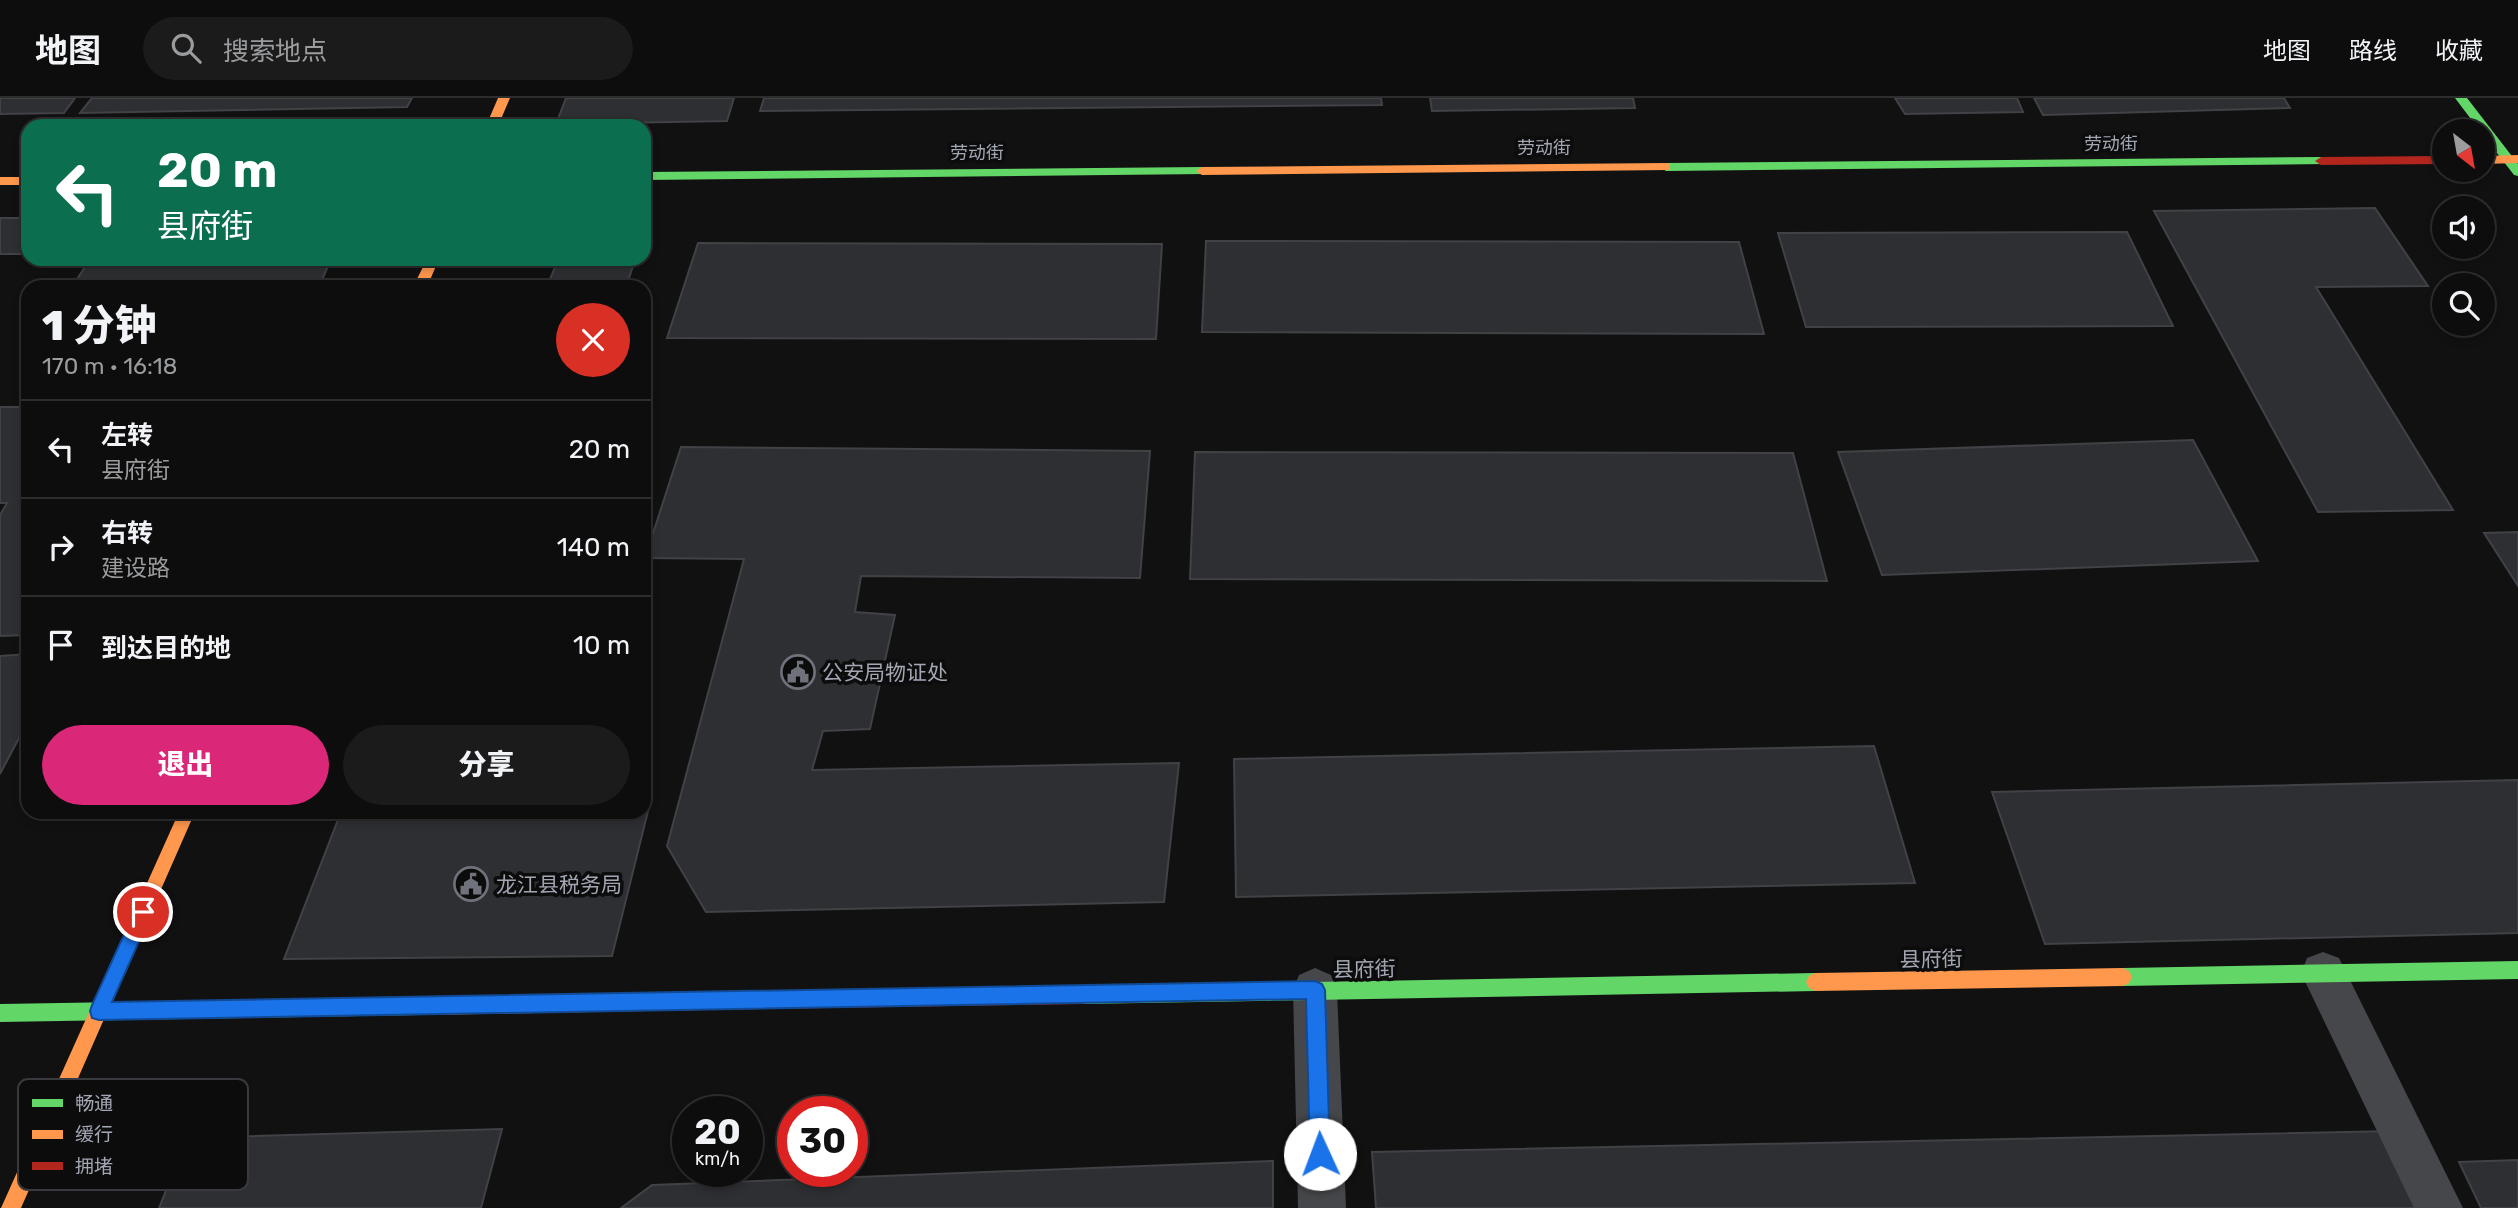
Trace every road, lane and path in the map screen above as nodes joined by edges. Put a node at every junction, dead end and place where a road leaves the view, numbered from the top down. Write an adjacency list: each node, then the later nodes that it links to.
1 (504, 98): 3 (street)
2 (2461, 98): 6 (street)
3 (495, 119)
4 (2432, 160): 7 (street, 劳动街)
5 (2496, 162): 6 (street)
6 (2515, 164)
7 (651, 176)
8 (0, 181): 9 (street)
9 (21, 181)
10 (184, 819): 14 (street)
11 (2518, 970): 12 (street, 县府街)
12 (2323, 973): 13 (street, 县府街); 20 (street)
13 (1315, 990): 14 (street, 县府街); 19 (street)
14 (99, 1011): 15 (street, 县府街); 16 (street)
15 (0, 1013)
16 (69, 1079)
17 (19, 1190): 18 (street)
18 (11, 1208)
19 (1322, 1208)
20 (2439, 1208)

